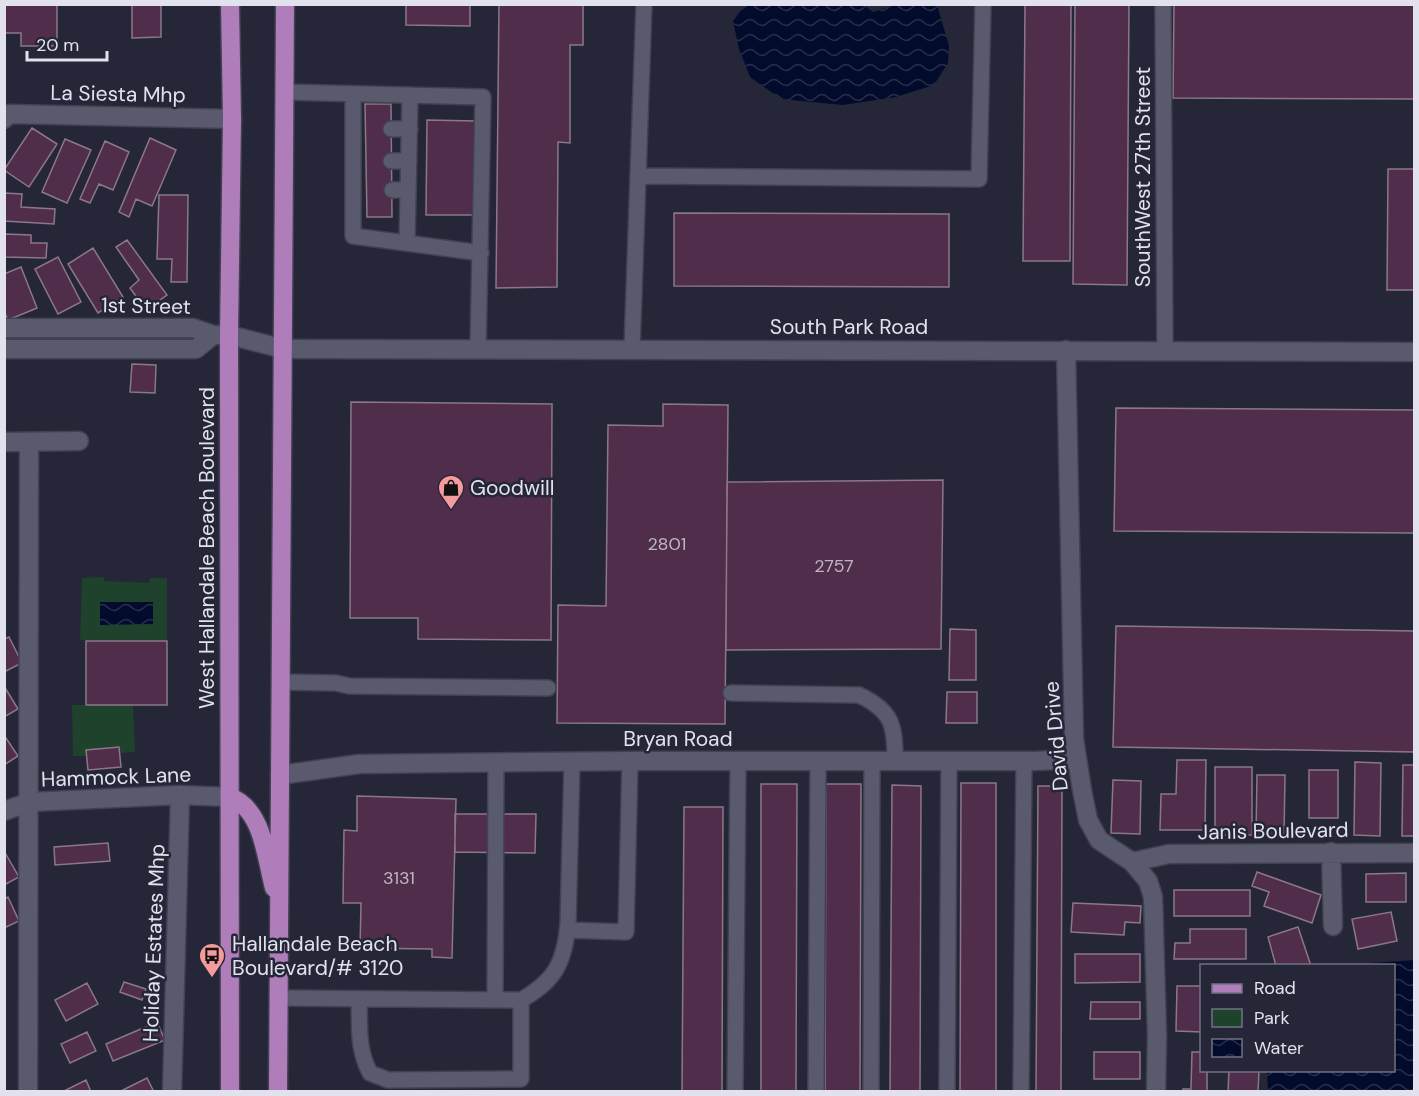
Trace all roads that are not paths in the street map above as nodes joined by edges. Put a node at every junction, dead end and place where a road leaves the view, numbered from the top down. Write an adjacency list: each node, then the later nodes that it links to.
1 (230, 4): 10 (main road, West Hallandale Beach Boulevard)
2 (285, 4): 6 (main road)
3 (644, 4): 15 (lane)
4 (983, 4): 15 (lane)
5 (1163, 4): 27 (lane, SouthWest 27th Street)
6 (284, 92): 7 (lane); 23 (main road)
7 (353, 94): 8 (lane); 18 (lane)
8 (410, 95): 12 (lane); 19 (lane)
9 (4, 119): 10 (street, La Siesta Mhp)
10 (232, 119): 21 (main road, West Hallandale Beach Boulevard)
11 (391, 129): 12 (lane)
12 (410, 129): 14 (lane)
13 (391, 161): 14 (lane)
14 (409, 161): 17 (lane)
15 (638, 176): 25 (lane)
16 (392, 190): 17 (lane)
17 (408, 190): 18 (lane)
18 (407, 243): 19 (lane)
19 (481, 254): 24 (lane)
20 (4, 328): 21 (street, 1st Street)
21 (221, 335): 22 (street); 23 (street, 1st Street); 47 (main road, West Hallandale Beach Boulevard)
22 (4, 349)
23 (284, 349): 24 (street, South Park Road); 32 (main road)
24 (478, 349): 25 (street, South Park Road)
25 (632, 349): 26 (street, South Park Road)
26 (1066, 350): 27 (street, South Park Road); 35 (street, David Drive)
27 (1165, 350): 28 (street, South Park Road)
28 (1414, 352)
29 (80, 441): 31 (street)
30 (4, 442): 31 (street)
31 (29, 442): 48 (street)
32 (282, 682): 33 (lane); 45 (main road)
33 (548, 688)
34 (731, 693): 40 (lane)
35 (1077, 759): 42 (street, Bryan Road); 52 (street, David Drive)
36 (630, 761): 37 (street, Bryan Road); 43 (street, Bryan Road); 55 (lane)
37 (738, 761): 38 (street, Bryan Road); 65 (lane)
38 (818, 761): 39 (street, Bryan Road); 66 (lane)
39 (872, 761): 40 (street, Bryan Road); 67 (lane)
40 (895, 761): 41 (street, Bryan Road)
41 (950, 761): 42 (street, Bryan Road); 68 (lane)
42 (1024, 761): 69 (lane)
43 (572, 762): 44 (street, Bryan Road); 55 (lane)
44 (496, 764): 45 (street, Bryan Road); 58 (lane)
45 (280, 775): 53 (main road)
46 (180, 795): 47 (street, Hammock Lane); 48 (street, Hammock Lane); 62 (street, Holiday Estates Mhp)
47 (230, 797): 53 (main road); 63 (main road, West Hallandale Beach Boulevard)
48 (30, 802): 49 (street, Hammock Lane); 61 (street)
49 (4, 811)
50 (1331, 852): 51 (street, Janis Boulevard); 52 (street, Janis Boulevard); 54 (street)
51 (1414, 853)
52 (1132, 862): 70 (street, David Drive)
53 (280, 914): 56 (main road)
54 (1334, 926)
55 (567, 930): 59 (lane)
56 (279, 998): 57 (lane); 64 (main road)
57 (359, 999): 58 (lane); 60 (lane)
58 (495, 1000): 59 (lane)
59 (521, 1000): 60 (lane)
60 (520, 1085)
61 (28, 1092)
62 (172, 1092)
63 (230, 1092)
64 (278, 1092)
65 (735, 1092)
66 (816, 1092)
67 (871, 1092)
68 (947, 1092)
69 (1021, 1092)
70 (1156, 1092)

